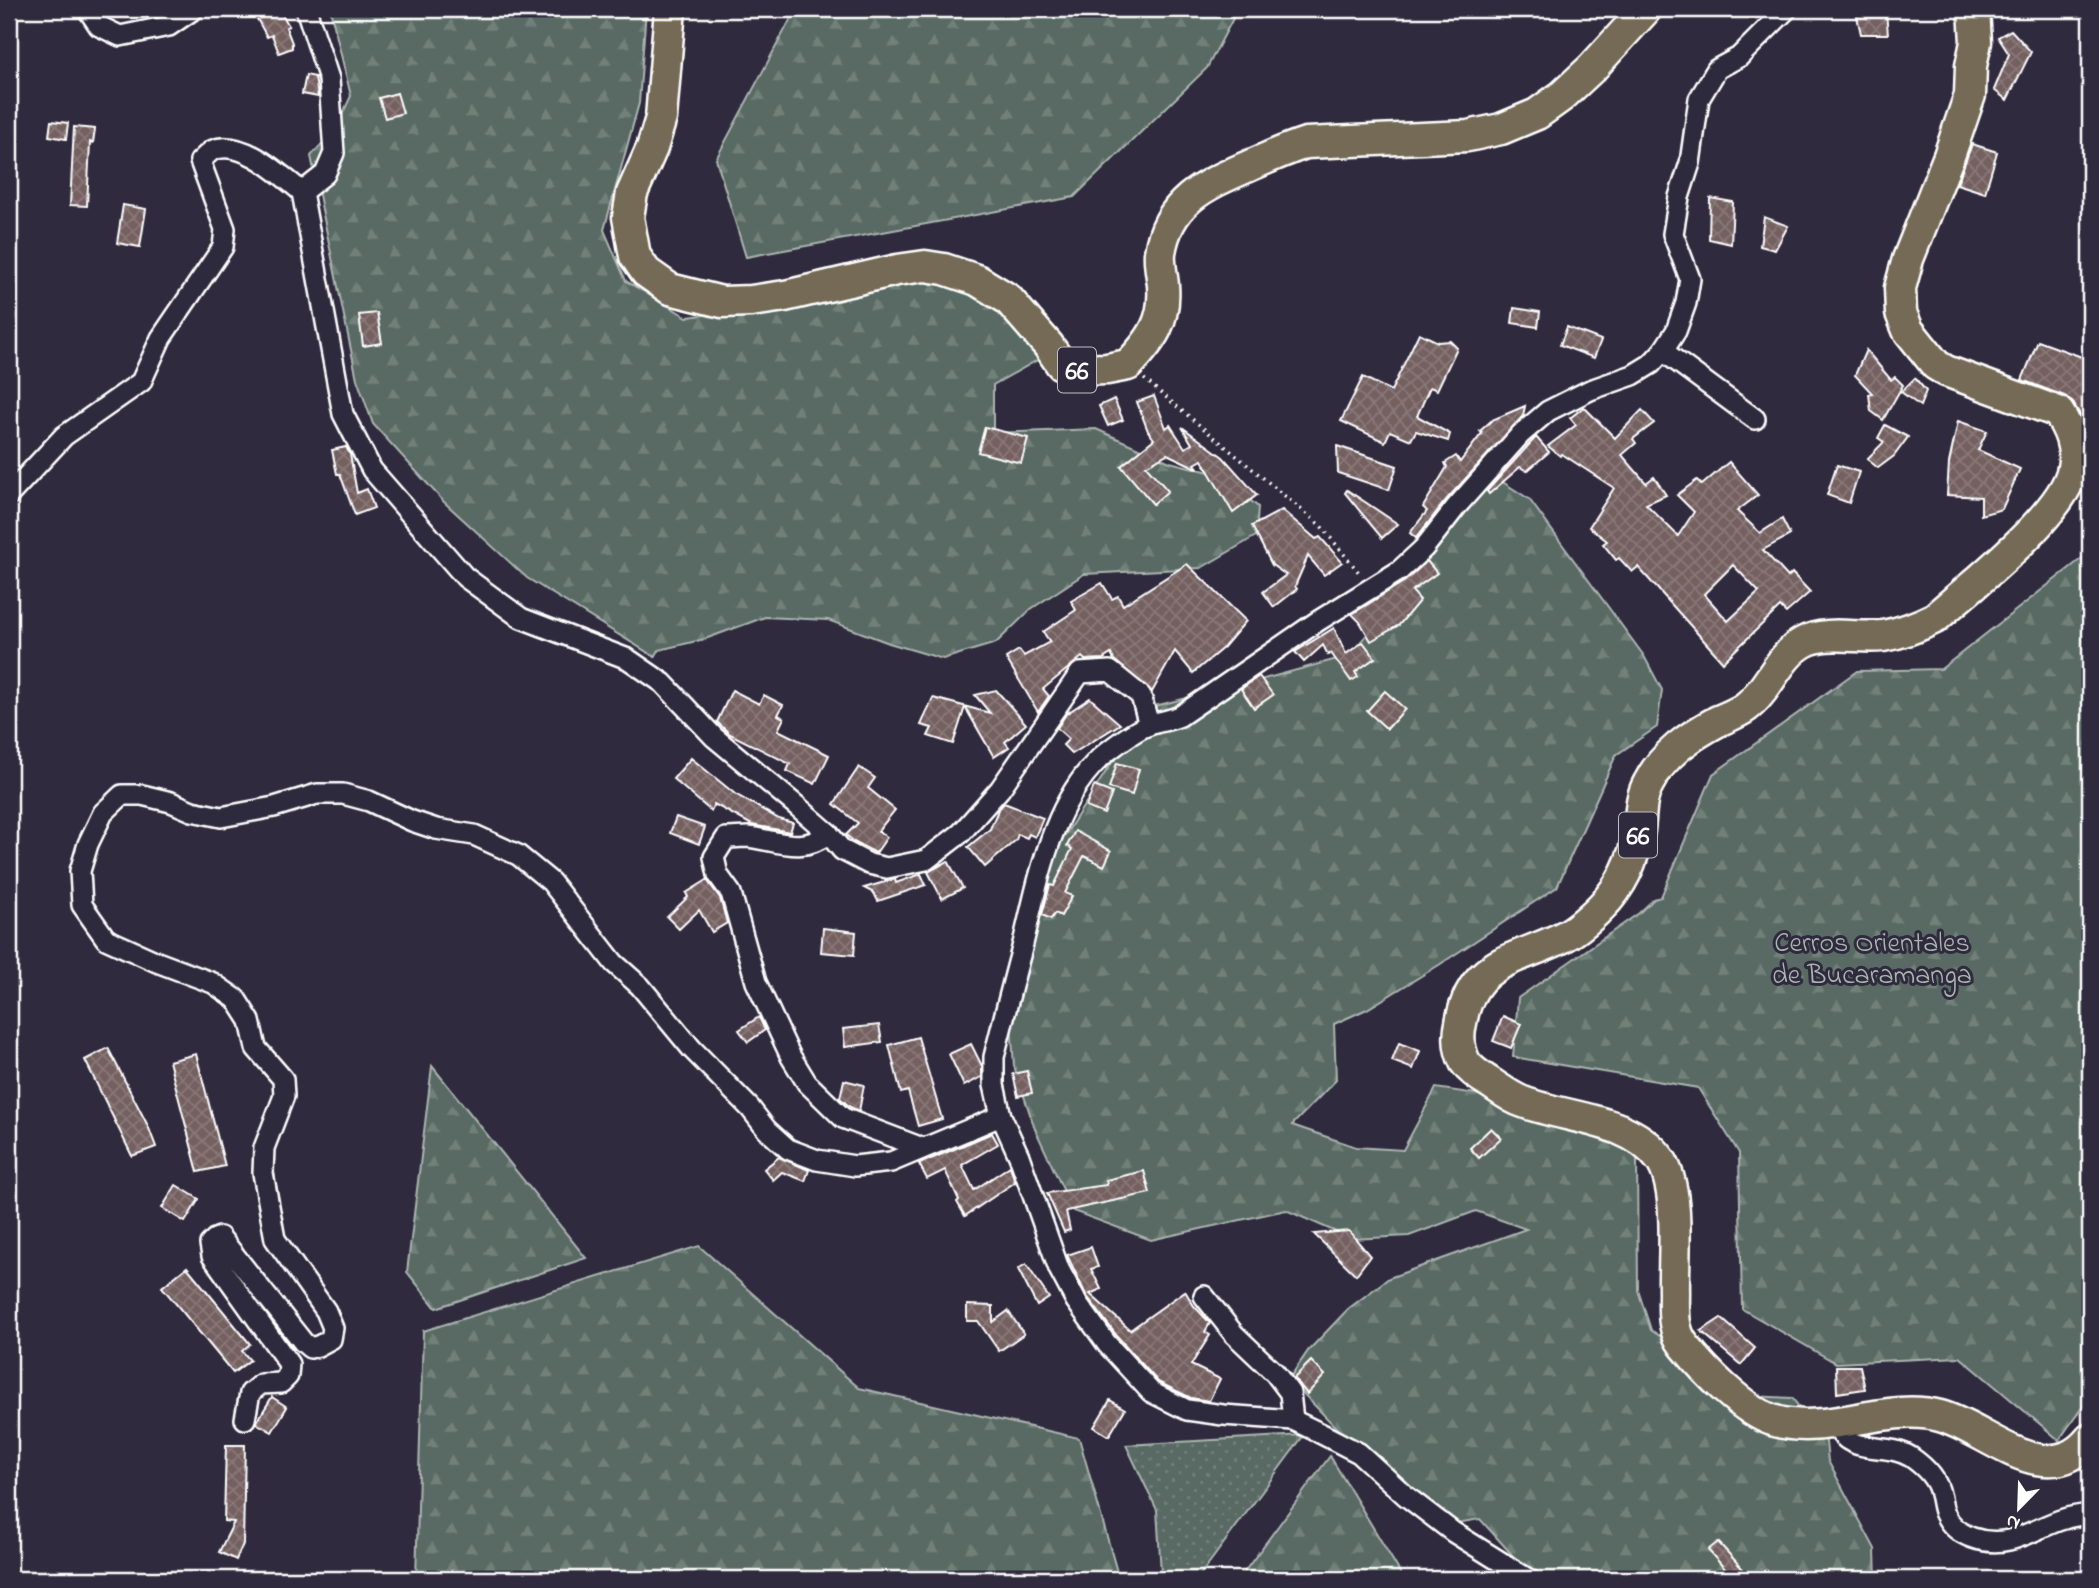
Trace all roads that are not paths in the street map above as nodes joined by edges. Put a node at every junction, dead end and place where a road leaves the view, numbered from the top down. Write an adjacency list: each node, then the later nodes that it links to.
1 (90, 9): 2 (street)
2 (194, 9)
3 (306, 9): 8 (street)
4 (670, 9): 5 (highway, 66)
5 (1646, 9)
6 (1787, 9): 9 (street)
7 (1974, 9): 19 (highway, 66)
8 (302, 192): 11 (street); 13 (street)
9 (1663, 351): 10 (street); 12 (street)
10 (1755, 419)
11 (9, 495)
12 (1149, 725): 13 (street); 14 (street)
13 (828, 833): 15 (street)
14 (1001, 1116): 15 (street); 18 (street)
15 (922, 1148): 17 (street)
16 (1204, 1296): 18 (street)
17 (245, 1419)
18 (1293, 1420): 22 (street)
19 (1833, 1421): 20 (highway, 66); 21 (street)
20 (2090, 1439)
21 (2090, 1514)
22 (1528, 1579)

